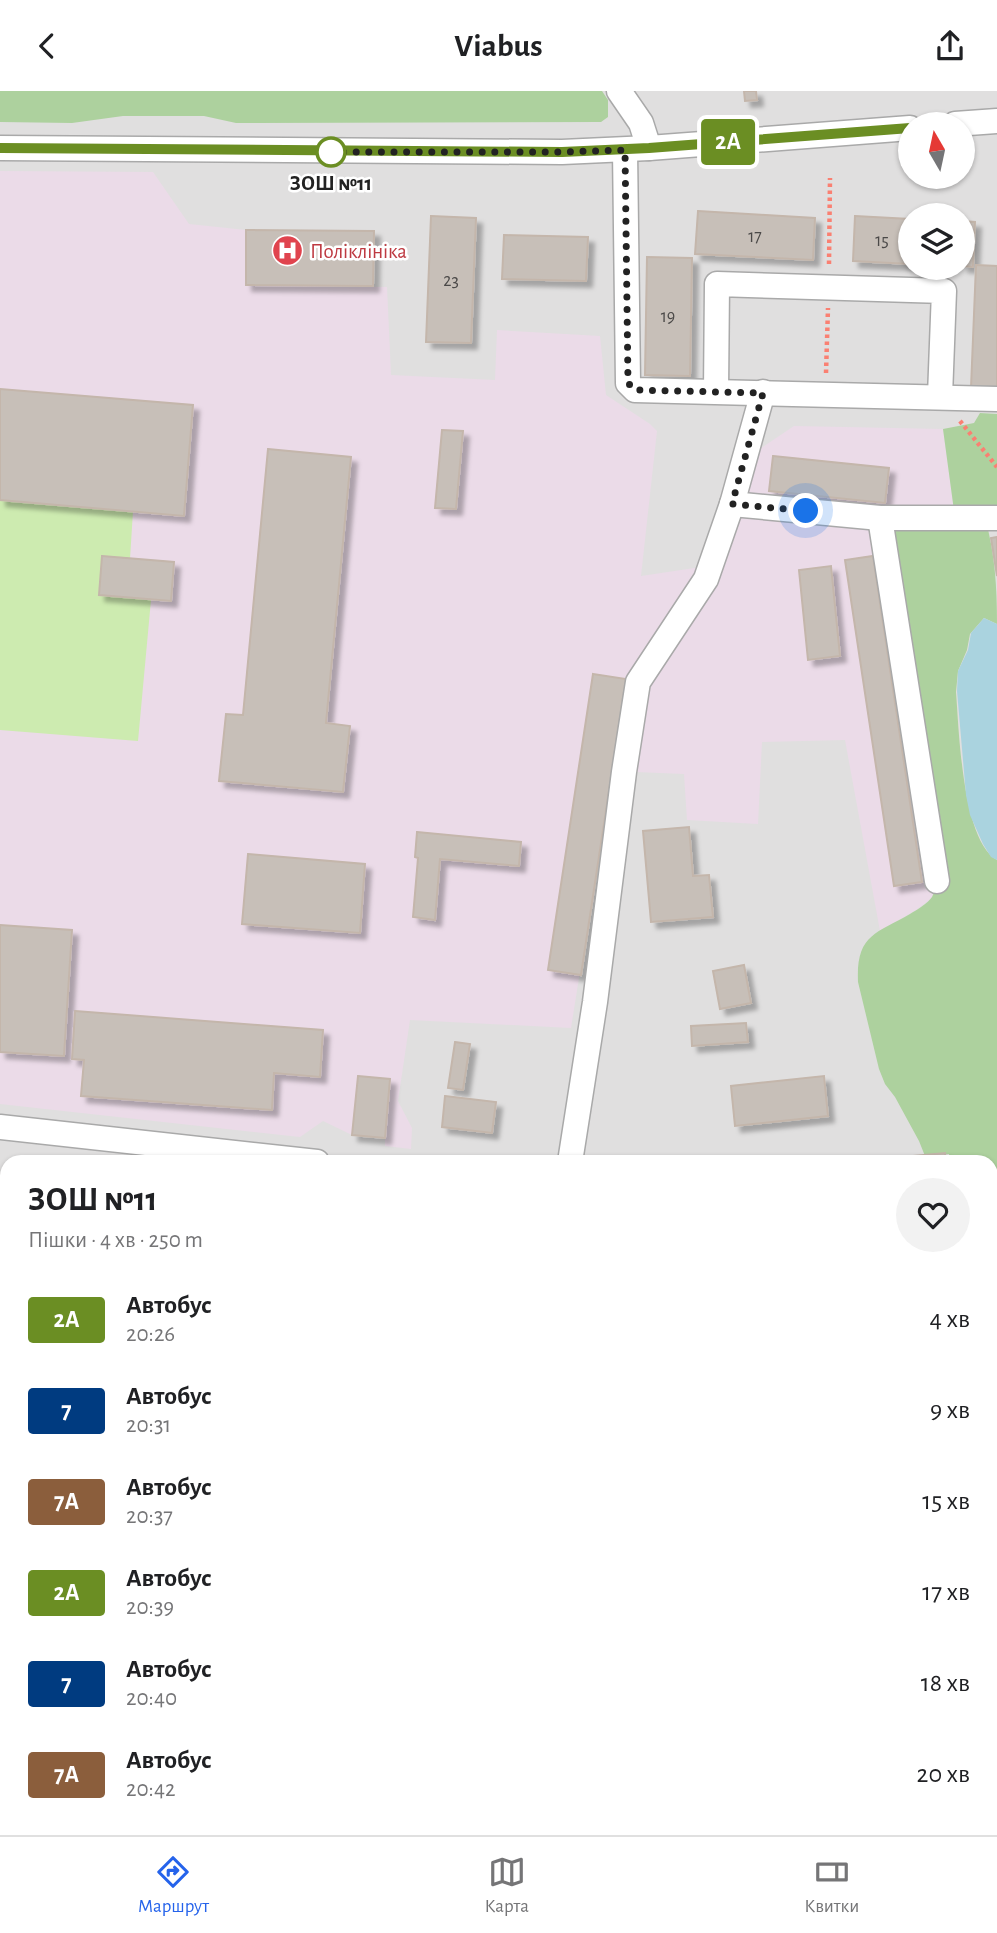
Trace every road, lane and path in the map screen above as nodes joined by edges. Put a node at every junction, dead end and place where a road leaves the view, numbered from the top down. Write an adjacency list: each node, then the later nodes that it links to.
1 (619, 91): 6 (street)
2 (997, 121): 3 (street)
3 (975, 123)
4 (898, 129): 6 (street)
5 (0, 148): 6 (street)
6 (637, 149): 7 (street)
7 (716, 391): 8 (street); 9 (street)
8 (763, 393): 9 (street); 12 (street)
9 (940, 396): 10 (street); 11 (path)
10 (997, 399)
11 (997, 467)
12 (732, 504): 13 (street); 18 (street)
13 (880, 518): 14 (street); 15 (street)
14 (997, 518)
15 (937, 881)
16 (0, 1127): 17 (street)
17 (254, 1155)
18 (571, 1155)

